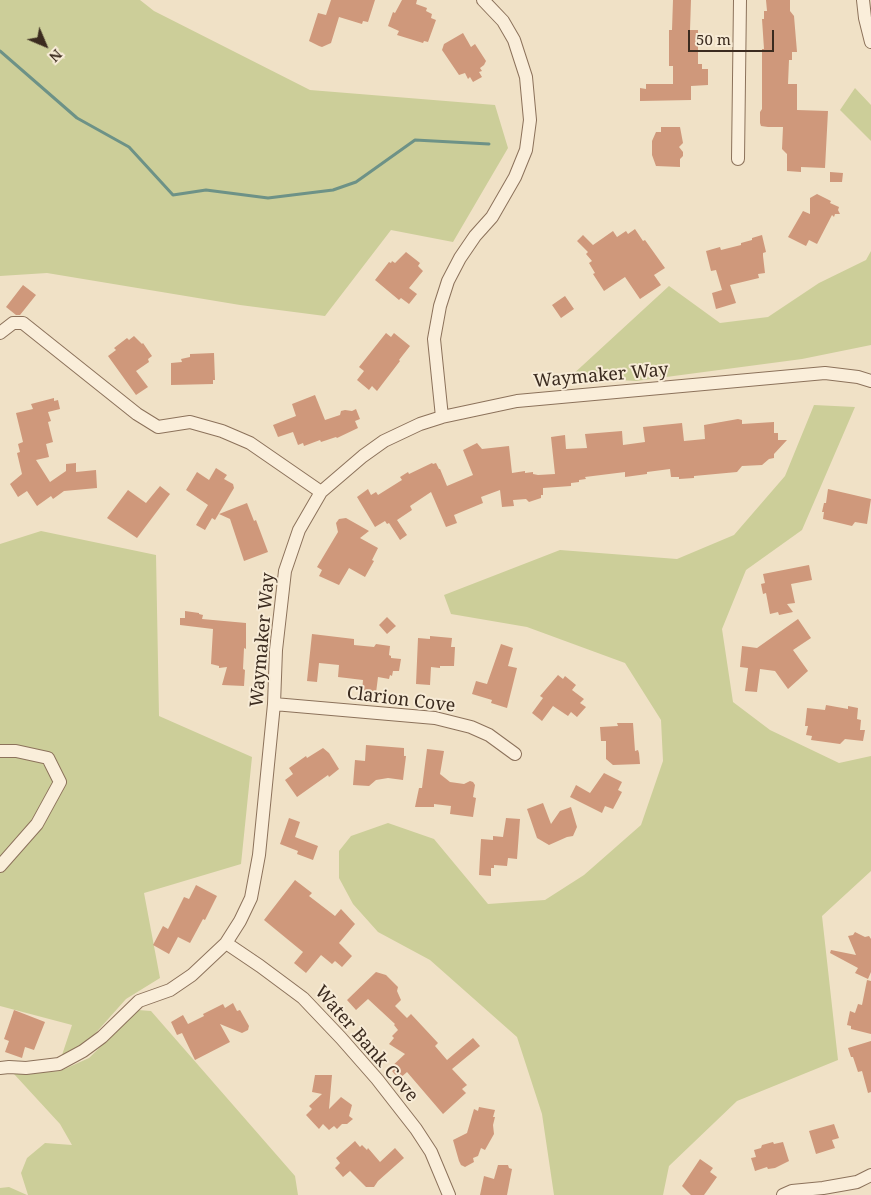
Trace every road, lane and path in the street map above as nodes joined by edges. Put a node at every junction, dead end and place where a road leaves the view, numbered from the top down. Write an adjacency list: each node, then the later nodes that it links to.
1 (483, 0): 8 (street)
2 (740, 0): 5 (street)
3 (863, 0): 4 (street)
4 (871, 42)
5 (738, 159)
6 (0, 333): 9 (street)
7 (871, 381): 8 (street, Waymaker Way)
8 (442, 417): 9 (street, Waymaker Way)
9 (321, 492): 10 (street, Waymaker Way)
10 (274, 704): 12 (street, Clarion Cove); 14 (street, Waymaker Way)
11 (0, 751): 13 (street)
12 (515, 754)
13 (0, 866)
14 (226, 943): 15 (street, Waymaker Way); 17 (street, Water Bank Cove)
15 (0, 1068)
16 (871, 1176): 18 (street)
17 (449, 1195)
18 (783, 1195)

